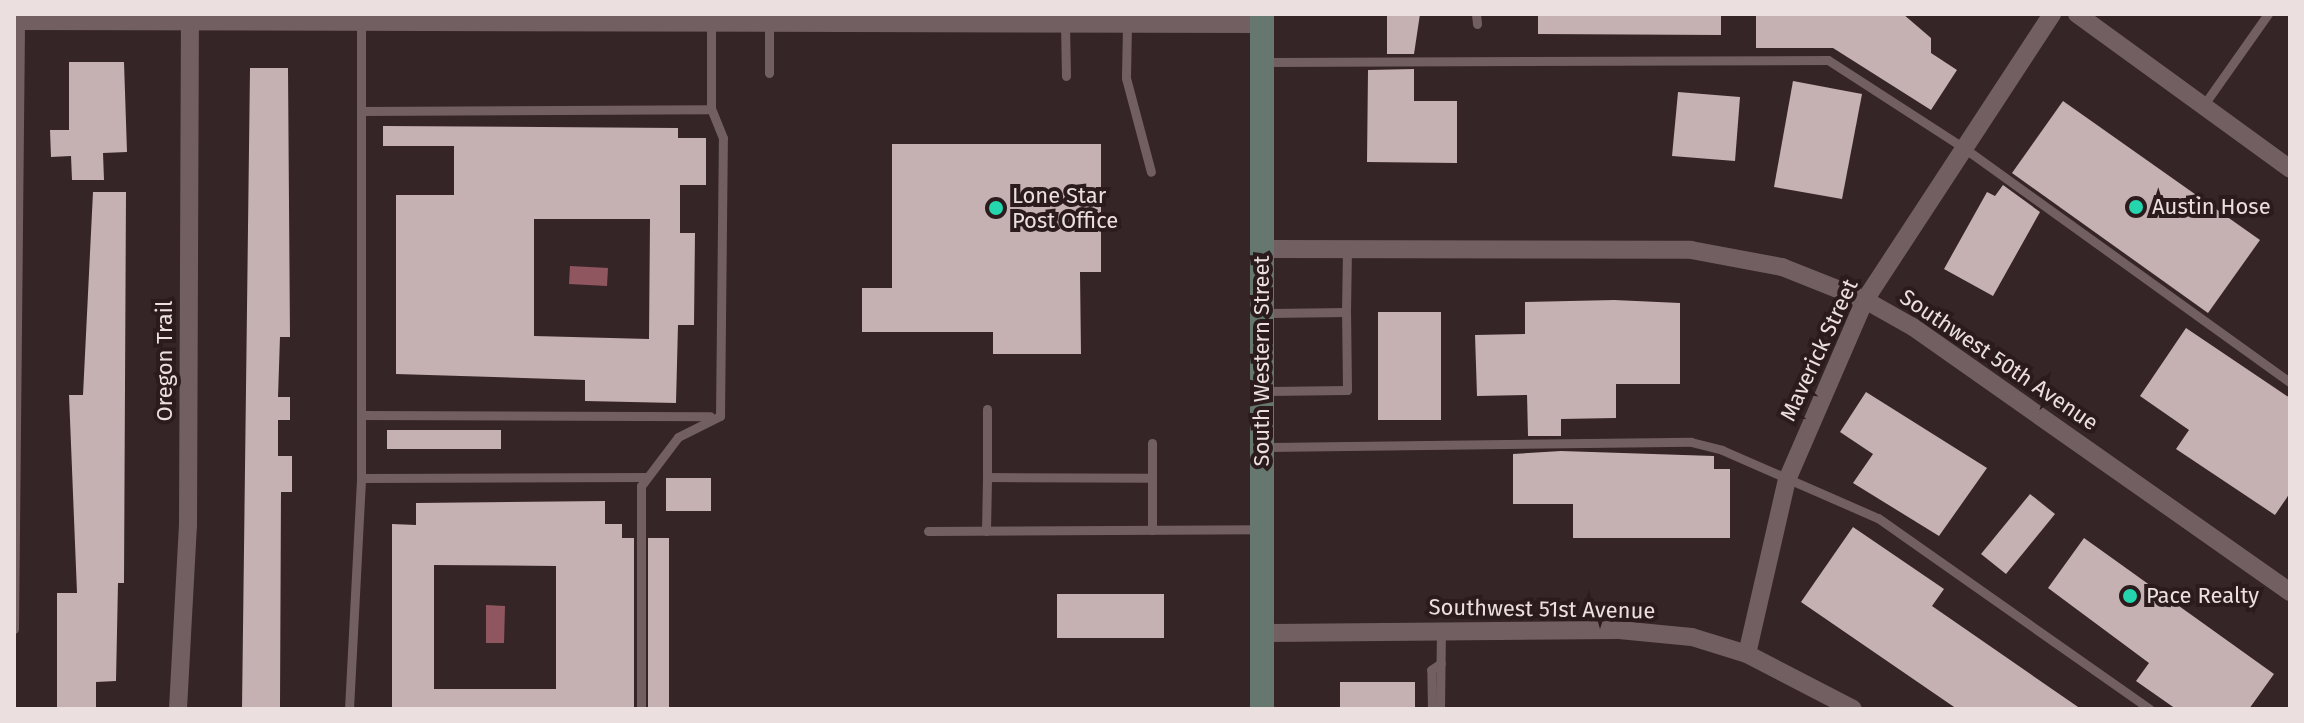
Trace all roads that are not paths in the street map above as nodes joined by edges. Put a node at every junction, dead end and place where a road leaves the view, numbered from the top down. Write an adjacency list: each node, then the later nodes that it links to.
1 (2052, 14): 22 (street, Maverick Street)
2 (2077, 14): 19 (street)
3 (2268, 14): 19 (lane)
4 (18, 18): 5 (street); 47 (lane)
5 (190, 18): 6 (street); 52 (street, Oregon Trail)
6 (361, 18): 7 (street); 21 (lane)
7 (527, 19): 12 (street)
8 (867, 19): 9 (street); 13 (street)
9 (1034, 19): 14 (street)
10 (1205, 19): 11 (street); 15 (street)
11 (1262, 19): 16 (main road, South Western Street)
12 (702, 20): 13 (street); 20 (lane)
13 (769, 24): 17 (lane)
14 (1065, 24): 15 (street); 18 (lane)
15 (1127, 25): 24 (lane)
16 (1262, 62): 22 (lane); 25 (main road, South Western Street)
17 (769, 73)
18 (1066, 76)
19 (2202, 107): 23 (street)
20 (711, 109): 21 (lane); 34 (lane)
21 (361, 111): 33 (lane)
22 (1964, 148): 27 (street, Maverick Street); 30 (lane)
23 (2290, 169)
24 (1151, 172)
25 (1262, 249): 26 (street, Southwest 50th Avenue); 29 (main road, South Western Street)
26 (1347, 249): 27 (street, Southwest 50th Avenue); 28 (lane)
27 (1865, 300): 41 (street, Maverick Street); 46 (street, Southwest 50th Avenue)
28 (1346, 312): 29 (lane); 31 (lane)
29 (1262, 313): 31 (main road, South Western Street)
30 (2290, 382)
31 (1262, 391): 36 (main road, South Western Street)
32 (987, 409): 38 (lane)
33 (361, 415): 34 (lane); 39 (lane)
34 (720, 416): 37 (lane)
35 (1152, 443): 40 (lane)
36 (1262, 447): 41 (lane); 42 (main road, South Western Street)
37 (646, 477): 39 (lane); 54 (lane)
38 (987, 477): 40 (lane); 45 (lane)
39 (361, 478): 53 (lane)
40 (1152, 478): 43 (lane)
41 (1787, 480): 50 (street, Maverick Street); 59 (lane)
42 (1262, 529): 43 (lane); 49 (main road, South Western Street)
43 (1152, 530): 45 (lane)
44 (928, 531): 45 (lane)
45 (986, 531)
46 (2290, 592)
47 (14, 629)
48 (1441, 631): 49 (street, Southwest 51st Avenue); 50 (street, Southwest 51st Avenue); 51 (lane)
49 (1262, 633): 55 (main road, South Western Street)
50 (1747, 654): 58 (street, Southwest 51st Avenue)
51 (1441, 663): 56 (lane); 57 (lane)
52 (178, 709)
53 (349, 709)
54 (641, 709)
55 (1262, 709)
56 (1432, 709)
57 (1440, 709)
58 (1853, 709)
59 (2150, 709)

